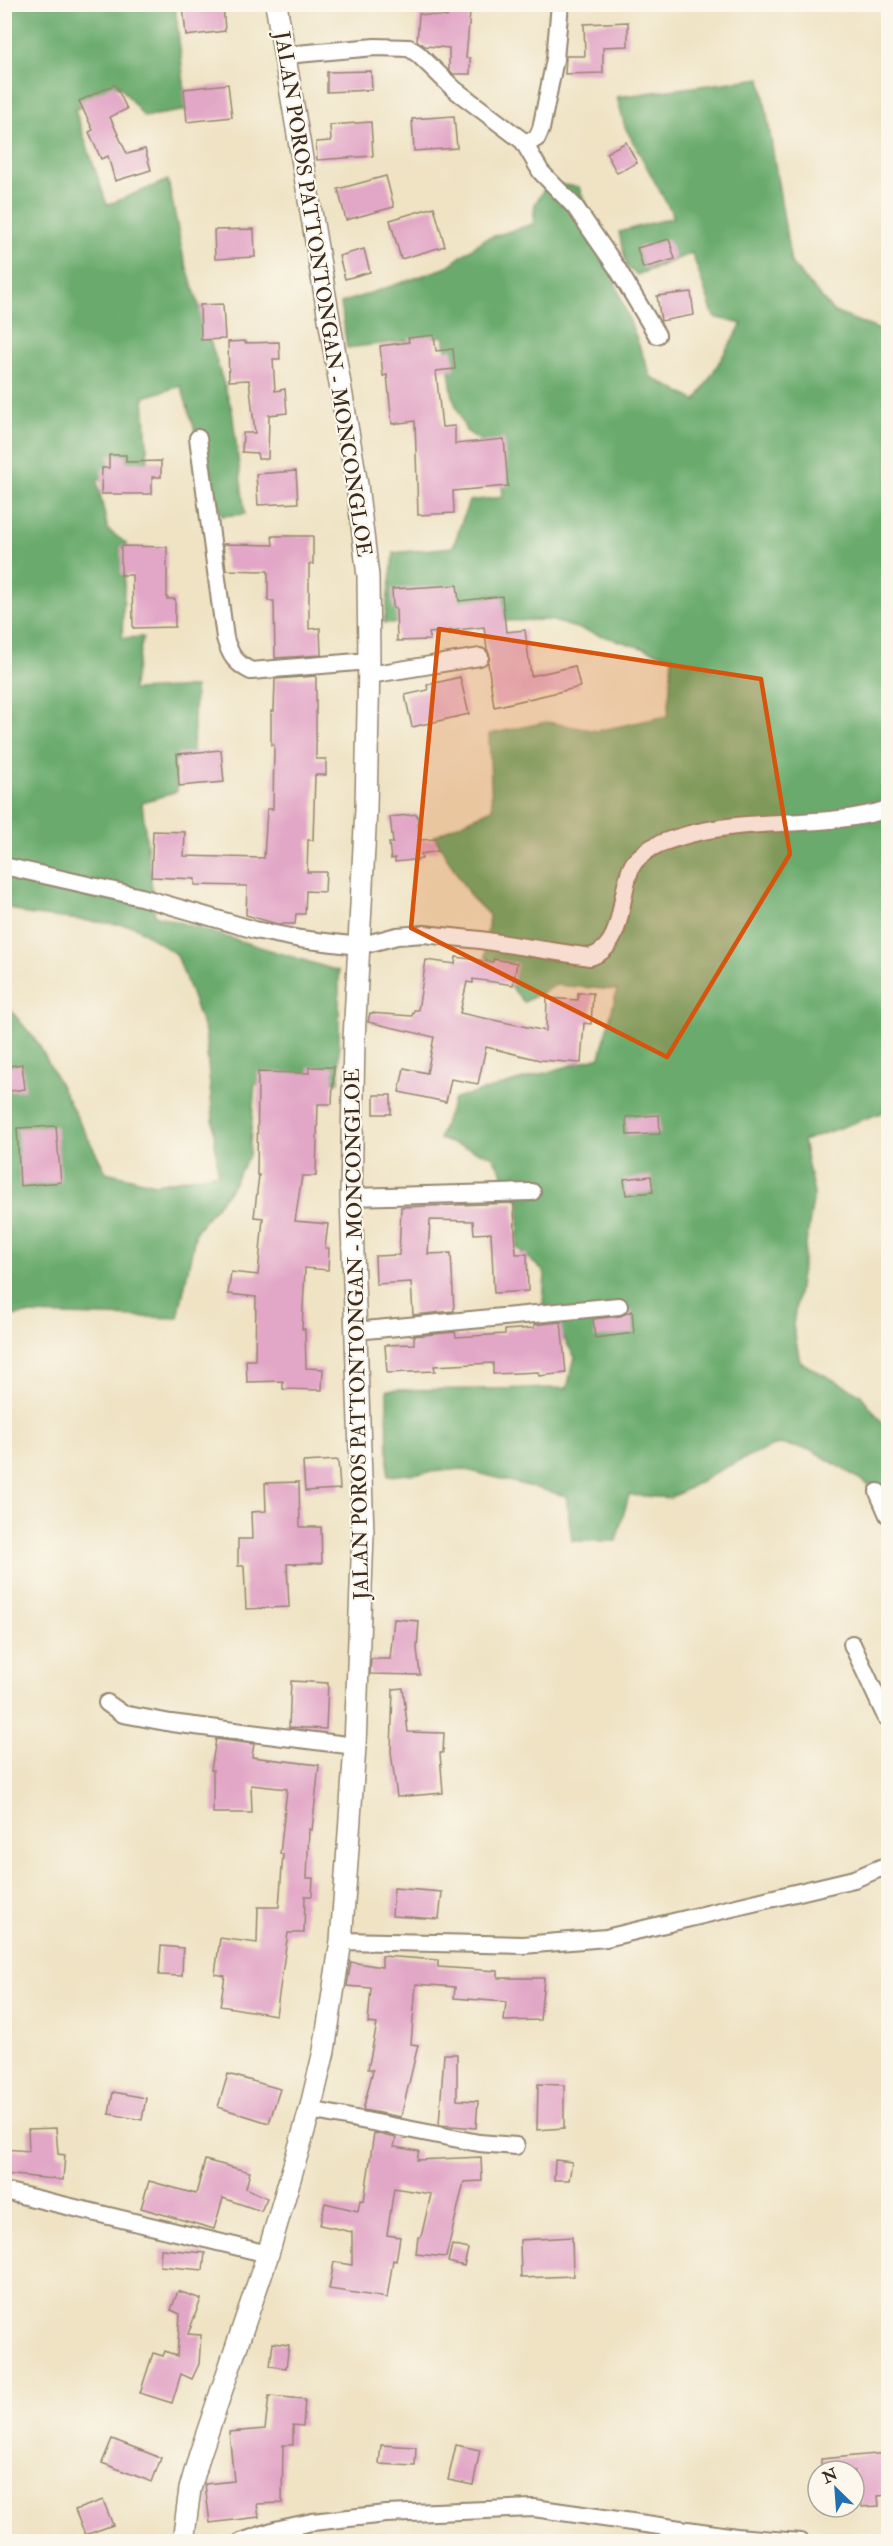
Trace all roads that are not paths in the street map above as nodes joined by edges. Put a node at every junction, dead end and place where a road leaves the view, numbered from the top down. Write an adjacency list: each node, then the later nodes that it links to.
1 (276, 4): 3 (street, JALAN POROS PATTONTONGAN - MONCONGLOE)
2 (560, 4): 4 (street)
3 (286, 55): 4 (street); 8 (street, JALAN POROS PATTONTONGAN - MONCONGLOE)
4 (523, 141): 5 (street)
5 (657, 335)
6 (198, 438): 8 (street)
7 (480, 657): 8 (street)
8 (369, 668): 11 (street, JALAN POROS PATTONTONGAN - MONCONGLOE)
9 (888, 809): 11 (street)
10 (4, 866): 11 (street)
11 (359, 946): 13 (street, JALAN POROS PATTONTONGAN - MONCONGLOE)
12 (532, 1192): 13 (street)
13 (351, 1197): 15 (street, JALAN POROS PATTONTONGAN - MONCONGLOE)
14 (619, 1306): 15 (street)
15 (355, 1331): 21 (street, JALAN POROS PATTONTONGAN - MONCONGLOE)
16 (878, 1492): 17 (street)
17 (888, 1515)
18 (852, 1644): 20 (street)
19 (107, 1703): 21 (street)
20 (888, 1718)
21 (355, 1746): 23 (street, JALAN POROS PATTONTONGAN - MONCONGLOE)
22 (888, 1865): 23 (street)
23 (341, 1941): 24 (street, JALAN POROS PATTONTONGAN - MONCONGLOE)
24 (310, 2110): 25 (street); 27 (street, JALAN POROS PATTONTONGAN - MONCONGLOE)
25 (516, 2146)
26 (4, 2191): 27 (street)
27 (268, 2254): 28 (street, JALAN POROS PATTONTONGAN - MONCONGLOE)
28 (183, 2541)
29 (241, 2541): 30 (street)
30 (800, 2541)

